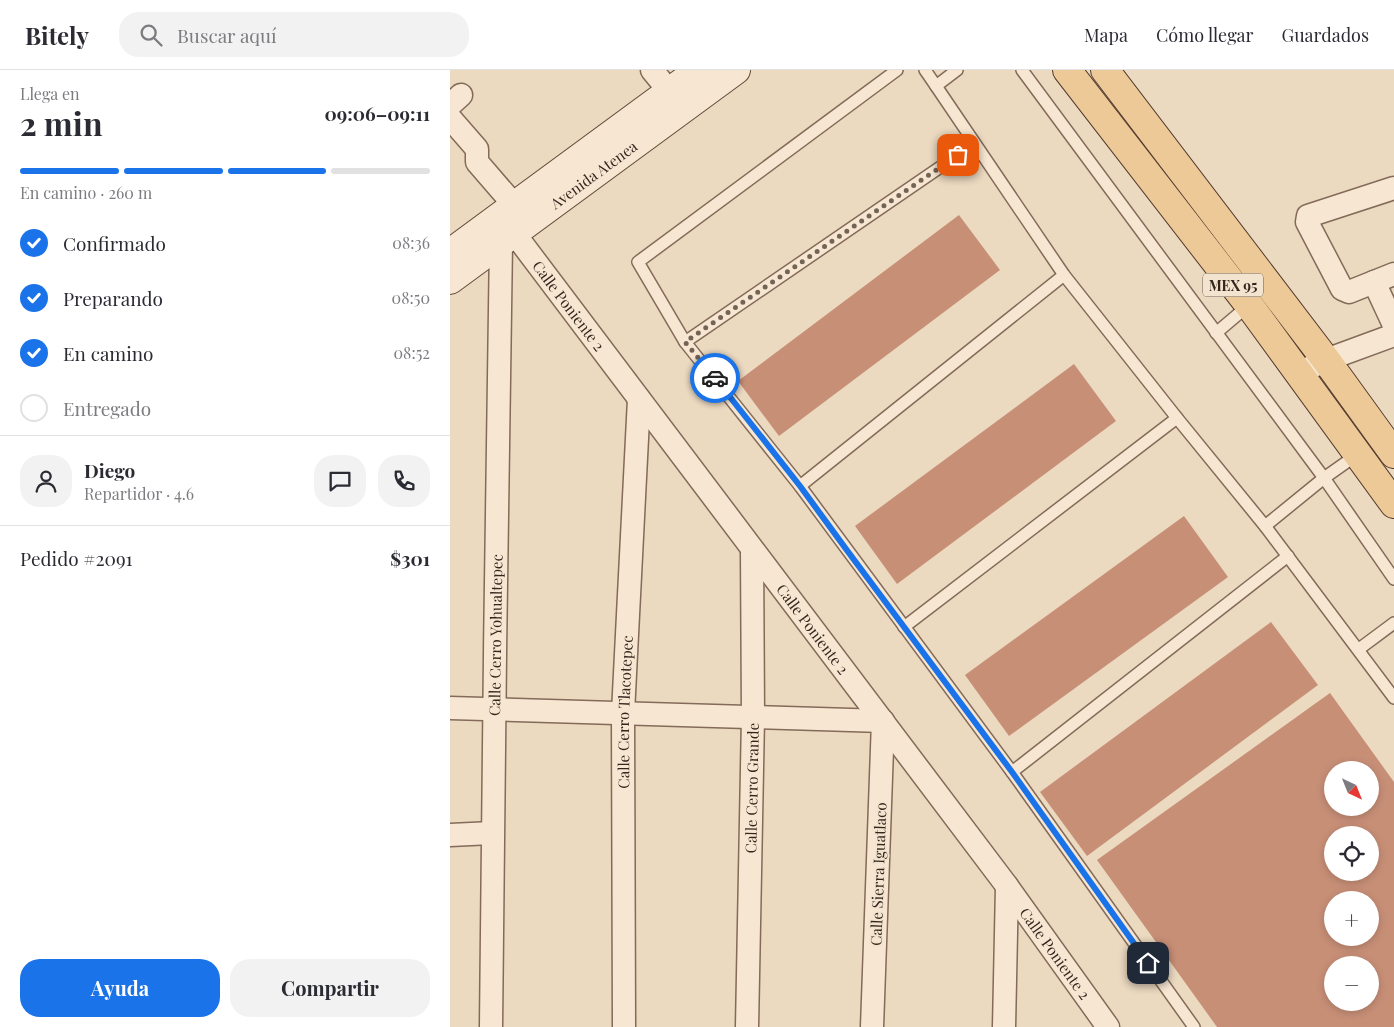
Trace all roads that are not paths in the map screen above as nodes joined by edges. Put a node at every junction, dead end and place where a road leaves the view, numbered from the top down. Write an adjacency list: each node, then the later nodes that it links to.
1 (652, 70): 11 (street)
2 (700, 70): 11 (street, Avenida Atenea)
3 (736, 70): 16 (street, Avenida Atenea)
4 (897, 70): 25 (lane)
5 (925, 70): 10 (lane)
6 (957, 70): 10 (lane)
7 (1022, 70): 23 (lane)
8 (1068, 70): 21 (main road, MEX 95)
9 (1105, 70): 26 (main road, MEX 95)
10 (936, 86): 13 (lane)
11 (670, 92): 15 (street, Avenida Atenea)
12 (450, 118): 15 (street)
13 (974, 144): 18 (lane); 25 (lane)
14 (1394, 188): 19 (street)
15 (515, 206): 17 (street, Avenida Atenea)
16 (508, 238): 20 (street, Avenida Atenea); 28 (street, Calle Poniente 2); 44 (street, Calle Cerro Yohualtepec)
17 (450, 254)
18 (1064, 274): 29 (lane); 33 (lane)
19 (1384, 278): 22 (street)
20 (450, 280)
21 (1249, 305): 23 (lane); 27 (main road, MEX 95)
22 (1394, 325)
23 (1216, 333): 32 (lane)
24 (1394, 335): 26 (street)
25 (685, 342): 33 (lane)
26 (1326, 360): 27 (street); 31 (main road, MEX 95)
27 (1299, 373): 30 (main road, MEX 95)
28 (640, 399): 36 (street, Calle Poniente 2); 45 (street, Calle Cerro Tlacotepec)
29 (1177, 418): 35 (lane); 40 (lane)
30 (1358, 454): 32 (lane); 34 (main road, MEX 95)
31 (1394, 454)
32 (1324, 478): 35 (lane); 38 (lane)
33 (800, 486): 40 (lane)
34 (1394, 504)
35 (1266, 526): 37 (lane)
36 (752, 550): 46 (street, Calle Cerro Grande); 47 (street, Calle Poniente 2)
37 (1288, 556): 41 (lane); 48 (lane)
38 (1394, 579)
39 (1394, 623): 41 (lane)
40 (904, 627): 48 (lane)
41 (1359, 649): 42 (lane)
42 (1394, 698)
43 (450, 708): 44 (street)
44 (495, 709): 45 (street); 49 (street, Calle Cerro Yohualtepec)
45 (623, 713): 46 (street); 53 (street, Calle Cerro Tlacotepec)
46 (753, 717): 47 (street); 54 (street, Calle Cerro Grande)
47 (883, 721): 51 (street, Calle Poniente 2); 55 (street, Calle Sierra Iguatlaco)
48 (1012, 772): 58 (lane)
49 (492, 833): 50 (street); 52 (street, Calle Cerro Yohualtepec)
50 (450, 835)
51 (1007, 886): 56 (street); 57 (street, Calle Poniente 2)
52 (491, 1027)
53 (624, 1027)
54 (747, 1027)
55 (872, 1027)
56 (1004, 1027)
57 (1108, 1027)
58 (1194, 1027)

